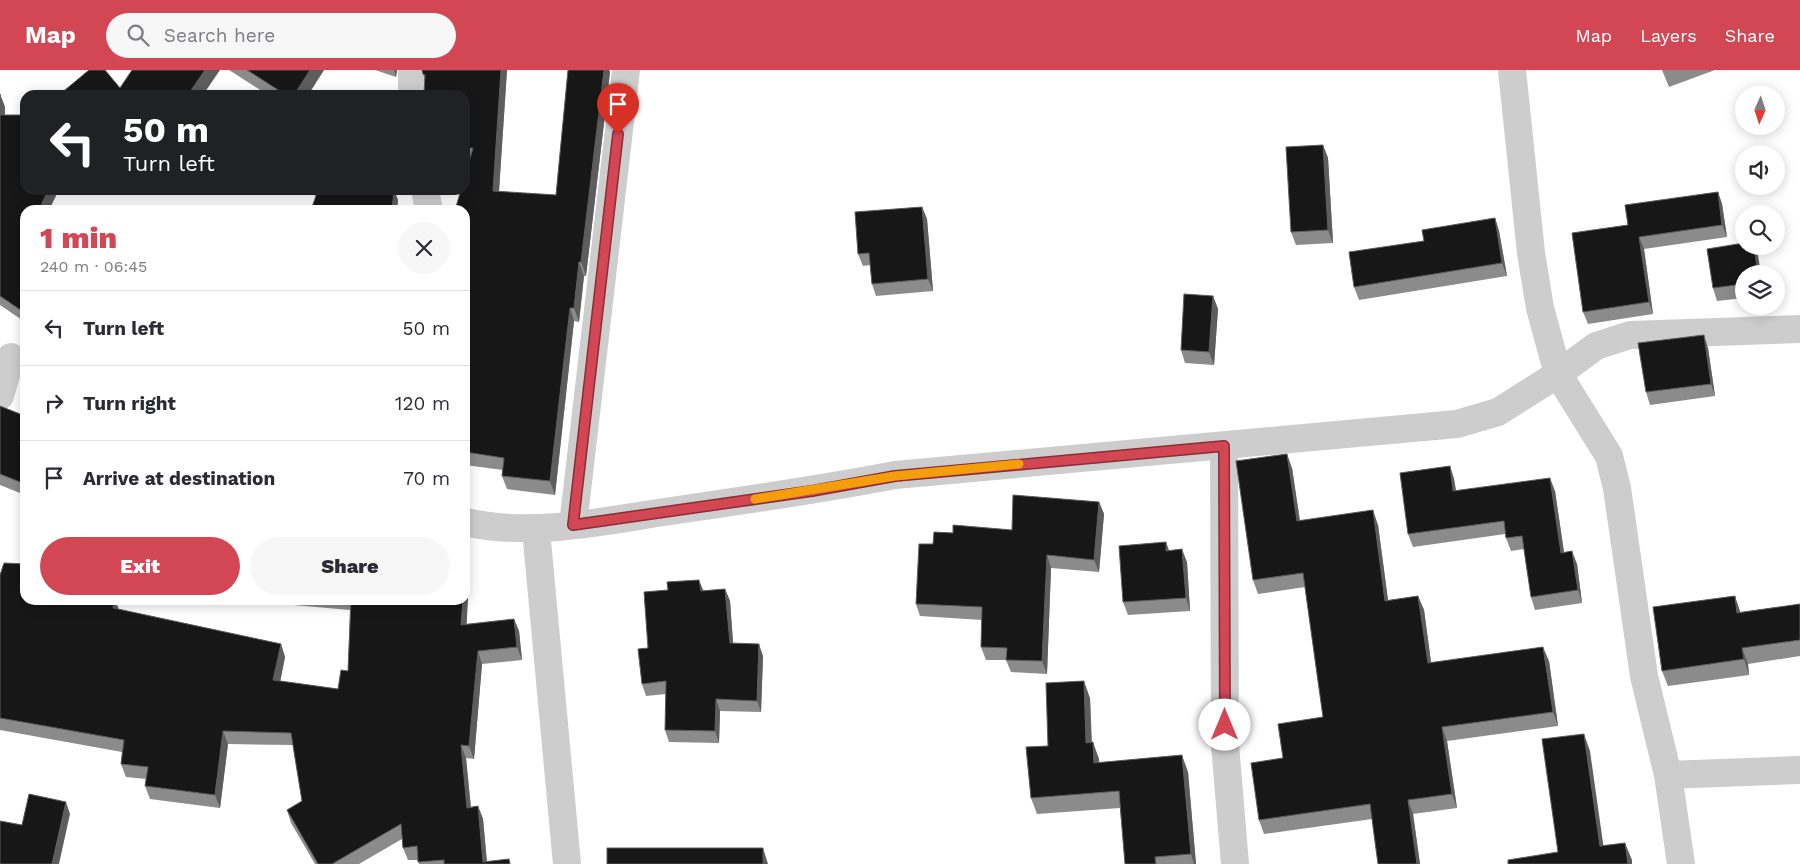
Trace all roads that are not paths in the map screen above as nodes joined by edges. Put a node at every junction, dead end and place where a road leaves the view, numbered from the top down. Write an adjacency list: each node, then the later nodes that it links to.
1 (412, 70): 4 (street)
2 (626, 70): 11 (street)
3 (1512, 70): 7 (street)
4 (412, 90)
5 (1800, 329): 7 (street)
6 (12, 358): 8 (street)
7 (1558, 374): 9 (street); 14 (street)
8 (0, 396)
9 (1224, 446): 11 (street); 16 (street)
10 (470, 523): 12 (street)
11 (573, 525): 12 (street)
12 (536, 530): 15 (street)
13 (1800, 770): 14 (street)
14 (1668, 775): 17 (street)
15 (567, 864)
16 (1236, 864)
17 (1681, 864)

